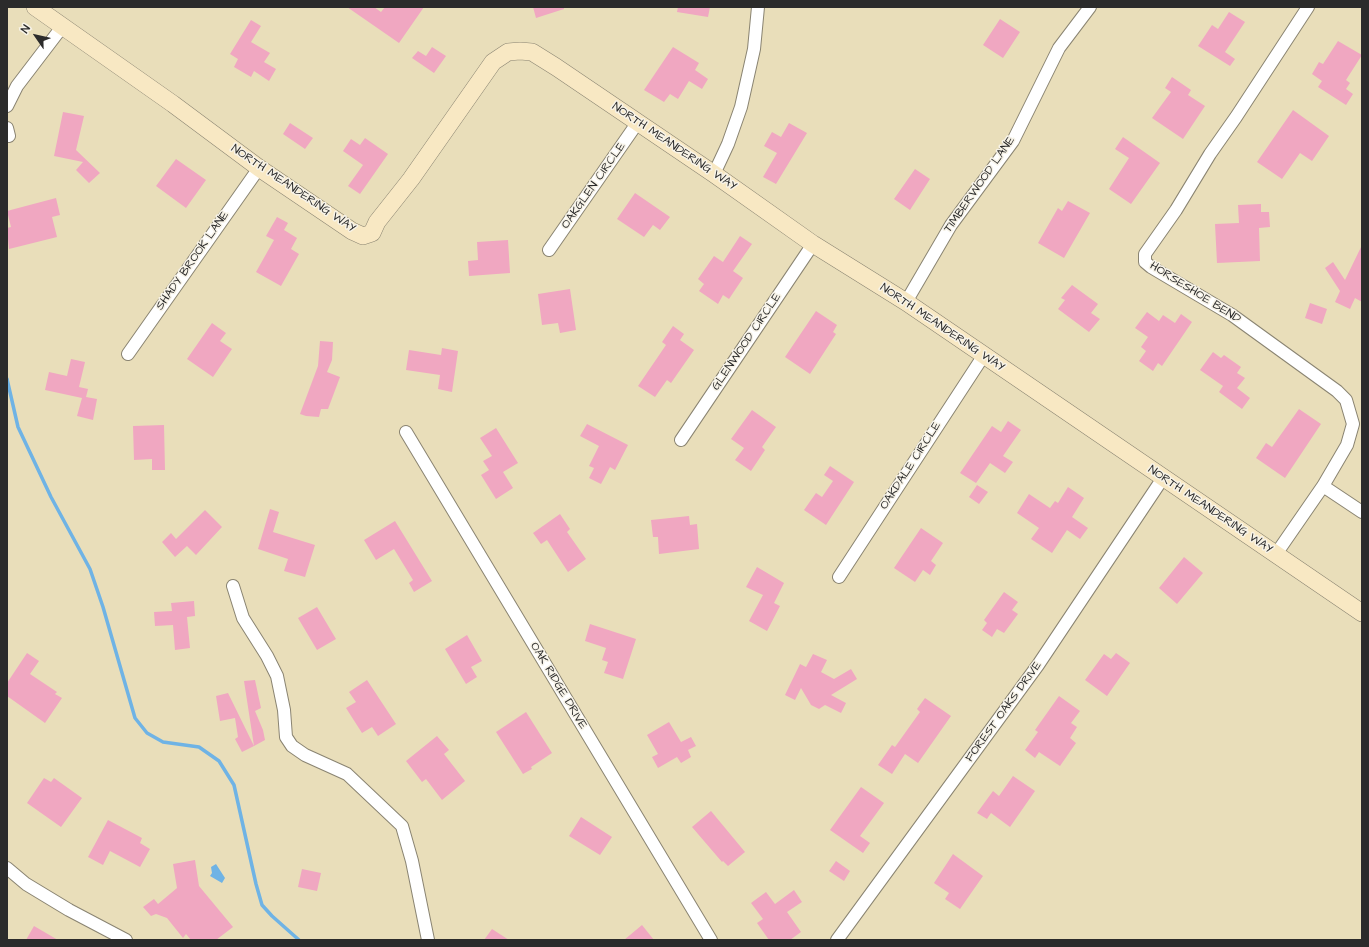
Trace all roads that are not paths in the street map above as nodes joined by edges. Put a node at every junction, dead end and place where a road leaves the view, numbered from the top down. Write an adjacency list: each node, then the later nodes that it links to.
1 (35, 7): 5 (street, NORTH MEANDERING WAY)
2 (758, 7): 9 (street)
3 (1090, 7): 12 (street, TIMBERWOOD LANE)
4 (1308, 7): 18 (street, HORSESHOE BEND)
5 (62, 27): 6 (street); 8 (street, NORTH MEANDERING WAY)
6 (7, 106)
7 (638, 122): 8 (street, NORTH MEANDERING WAY); 9 (street, NORTH MEANDERING WAY); 11 (street, OAKGLEN CIRCLE)
8 (259, 168): 13 (street, SHADY BROOK LANE)
9 (714, 174): 10 (street, NORTH MEANDERING WAY)
10 (813, 244): 12 (street, NORTH MEANDERING WAY); 16 (street, GLENWOOD CIRCLE)
11 (550, 250)
12 (906, 302): 14 (street, NORTH MEANDERING WAY)
13 (128, 354)
14 (984, 355): 17 (street, NORTH MEANDERING WAY); 21 (street, OAKDALE CIRCLE)
15 (406, 432): 27 (street, OAK RIDGE DRIVE)
16 (681, 440)
17 (1163, 478): 20 (street, NORTH MEANDERING WAY); 28 (street, FOREST OAKS DRIVE)
18 (1323, 486): 19 (street); 20 (street, HORSESHOE BEND)
19 (1362, 512)
20 (1276, 554): 23 (street, NORTH MEANDERING WAY)
21 (839, 577)
22 (234, 586): 26 (street)
23 (1362, 613)
24 (7, 868): 25 (street)
25 (126, 940)
26 (428, 940)
27 (711, 940)
28 (837, 940)

